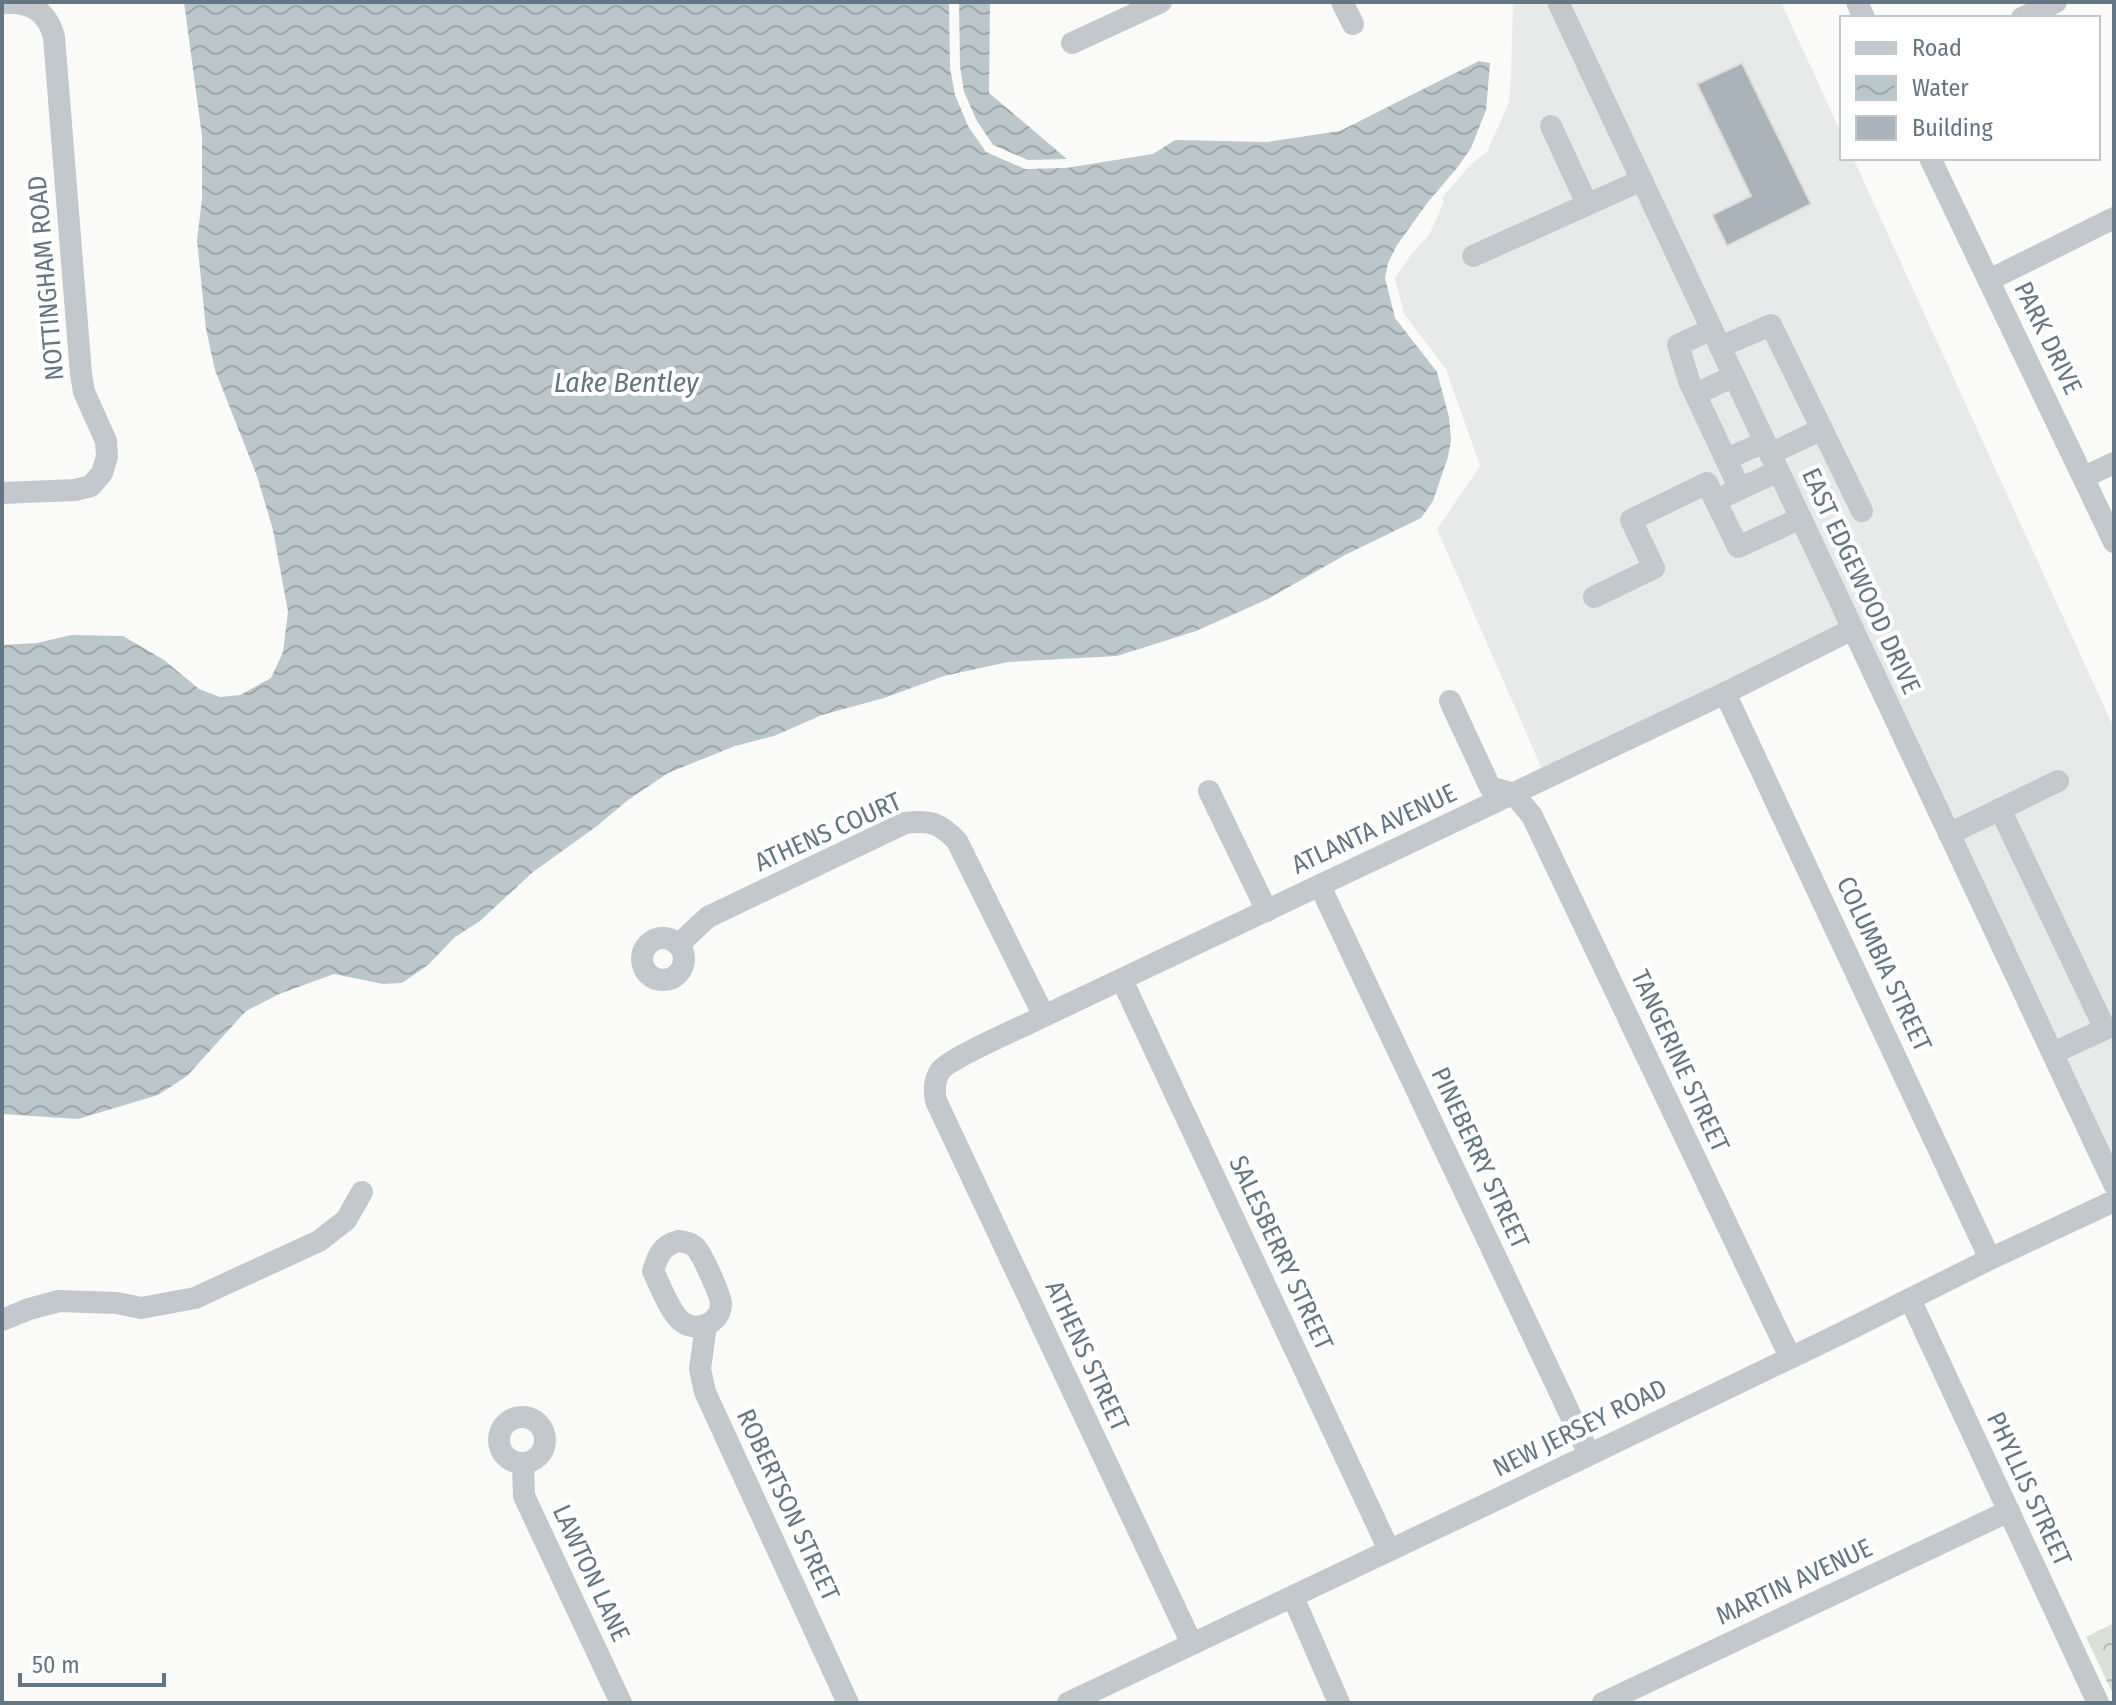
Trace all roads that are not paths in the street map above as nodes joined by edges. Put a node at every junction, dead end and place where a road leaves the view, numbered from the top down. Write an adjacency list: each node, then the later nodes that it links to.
1 (1161, 2): 8 (street)
2 (1342, 2): 7 (street)
3 (1558, 2): 11 (street, EAST EDGEWOOD DRIVE)
4 (2056, 2): 6 (street)
5 (2, 3): 25 (street, NOTTINGHAM ROAD)
6 (2026, 16)
7 (1353, 24)
8 (1072, 43)
9 (1551, 126): 12 (street)
10 (1931, 160): 15 (street, PARK DRIVE)
11 (1642, 180): 12 (street); 16 (street, EAST EDGEWOOD DRIVE)
12 (1587, 204): 14 (street)
13 (2114, 218): 15 (street)
14 (1473, 256)
15 (1989, 280): 23 (street, PARK DRIVE)
16 (1716, 338): 17 (street, EAST EDGEWOOD DRIVE); 18 (street); 19 (street)
17 (1734, 376): 18 (street); 20 (street, EAST EDGEWOOD DRIVE)
18 (1696, 394): 21 (street)
19 (1822, 429): 20 (street); 27 (street)
20 (1771, 456): 21 (street); 24 (street); 28 (street, EAST EDGEWOOD DRIVE)
21 (1726, 459): 24 (street)
22 (2114, 463): 23 (street)
23 (2084, 477): 29 (street, PARK DRIVE)
24 (1740, 489): 26 (street)
25 (2, 493)
26 (1716, 500): 28 (street); 30 (street)
27 (1862, 511)
28 (1801, 518): 31 (street, EAST EDGEWOOD DRIVE)
29 (2114, 542)
30 (1594, 597)
31 (1853, 629): 32 (street, ATLANTA AVENUE); 38 (street, EAST EDGEWOOD DRIVE)
32 (1725, 693): 36 (street, ATLANTA AVENUE); 49 (street, COLUMBIA STREET)
33 (1450, 701): 36 (street)
34 (2058, 781): 37 (street)
35 (1209, 791): 40 (street)
36 (1514, 794): 39 (street, ATLANTA AVENUE); 53 (street, TANGERINE STREET)
37 (2000, 809): 38 (street); 44 (street)
38 (1949, 834): 44 (street, EAST EDGEWOOD DRIVE)
39 (1320, 886): 40 (street, ATLANTA AVENUE); 54 (street, PINEBERRY STREET)
40 (1267, 911): 42 (street, ATLANTA AVENUE)
41 (678, 945): 43 (street, ATHENS COURT)
42 (1122, 980): 43 (street, ATLANTA AVENUE); 57 (street, SALESBERRY STREET)
43 (1044, 1016): 45 (street, ATLANTA AVENUE)
44 (2053, 1053): 46 (street, EAST EDGEWOOD DRIVE)
45 (935, 1091): 59 (street, ATHENS STREET)
46 (2114, 1184)
47 (362, 1192): 51 (street)
48 (2114, 1201): 49 (street, NEW JERSEY ROAD)
49 (1990, 1259): 50 (street, NEW JERSEY ROAD)
50 (1910, 1299): 53 (street, NEW JERSEY ROAD); 56 (street, PHYLLIS STREET)
51 (2, 1320)
52 (706, 1325): 61 (street, ROBERTSON STREET)
53 (1790, 1357): 54 (street, NEW JERSEY ROAD)
54 (1589, 1454): 57 (street, NEW JERSEY ROAD)
55 (523, 1464): 60 (street, LAWTON LANE)
56 (2009, 1511): 64 (street, MARTIN AVENUE); 65 (street, PHYLLIS STREET)
57 (1389, 1550): 58 (street, NEW JERSEY ROAD)
58 (1293, 1597): 59 (street, NEW JERSEY ROAD); 63 (street)
59 (1192, 1644): 62 (street, NEW JERSEY ROAD)
60 (621, 1703)
61 (848, 1703)
62 (1068, 1703)
63 (1339, 1703)
64 (1603, 1703)
65 (2098, 1703)

